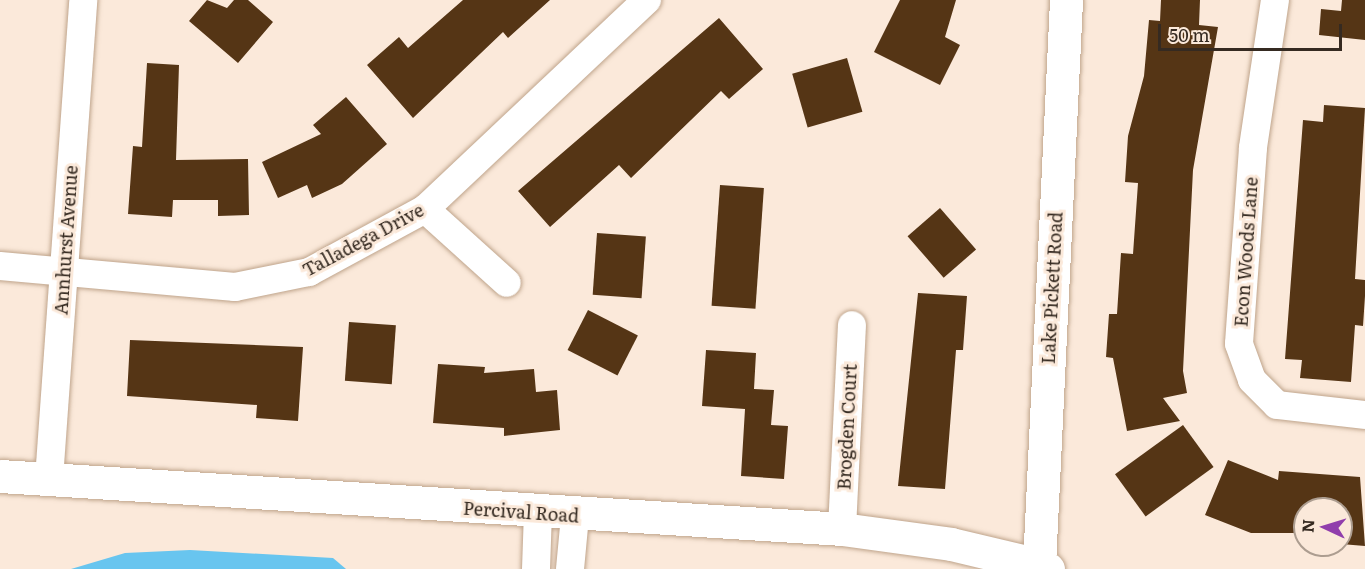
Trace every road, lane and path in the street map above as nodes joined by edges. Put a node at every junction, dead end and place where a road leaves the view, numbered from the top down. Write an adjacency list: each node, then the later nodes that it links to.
1 (83, 0): 7 (street, Annhurst Avenue)
2 (647, 0): 5 (street, Talladega Drive)
3 (1066, 0): 16 (street, Lake Pickett Road)
4 (1275, 0): 10 (street, Econ Woods Lane)
5 (425, 210): 7 (street, Talladega Drive); 8 (street)
6 (0, 266): 7 (street, Talladega Drive)
7 (64, 270): 11 (street, Annhurst Avenue)
8 (507, 283)
9 (852, 325): 15 (street, Brogden Court)
10 (1365, 415)
11 (49, 479): 12 (street, Percival Road); 13 (street, Percival Road)
12 (0, 480)
13 (538, 513): 14 (street, Percival Road); 17 (street)
14 (575, 516): 15 (street, Percival Road); 18 (street)
15 (842, 529): 16 (street, Percival Road)
16 (1044, 567)
17 (536, 569)
18 (570, 569)

